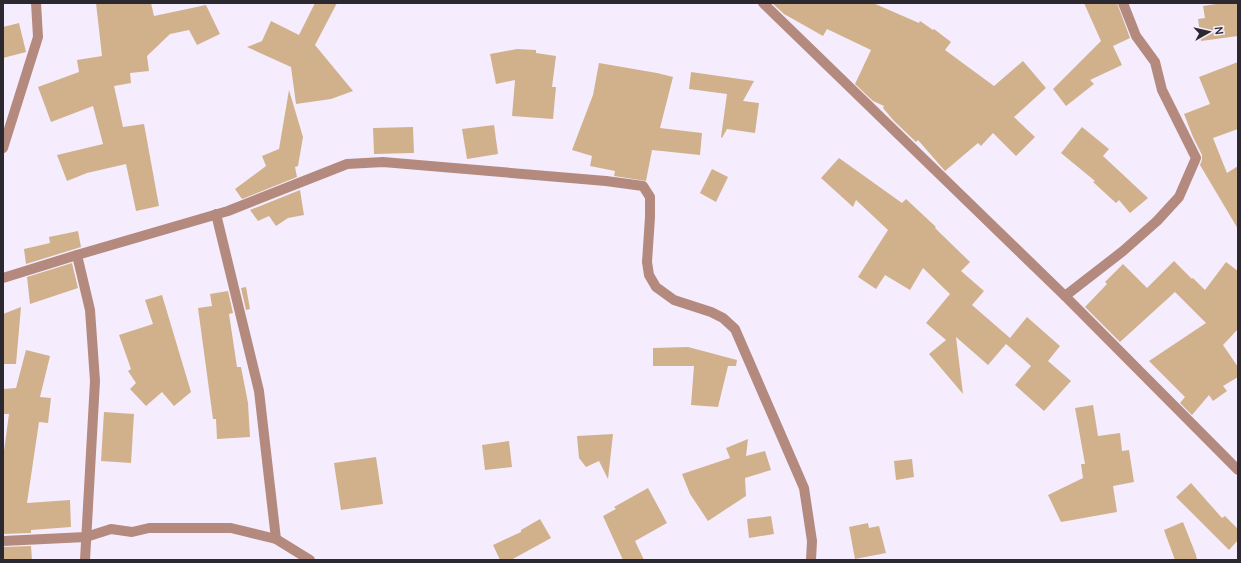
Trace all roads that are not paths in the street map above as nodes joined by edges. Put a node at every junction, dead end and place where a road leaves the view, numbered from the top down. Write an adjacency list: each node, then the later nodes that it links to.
1 (36, 3): 4 (street)
2 (763, 3): 8 (street)
3 (1123, 3): 8 (street)
4 (3, 148)
5 (216, 214): 6 (street); 11 (street); 15 (street)
6 (77, 255): 7 (street); 10 (street)
7 (3, 278)
8 (1064, 296): 9 (street)
9 (1238, 470)
10 (86, 537): 11 (street); 12 (street); 13 (street)
11 (276, 539): 14 (street)
12 (3, 541)
13 (85, 560)
14 (310, 560)
15 (810, 560)

